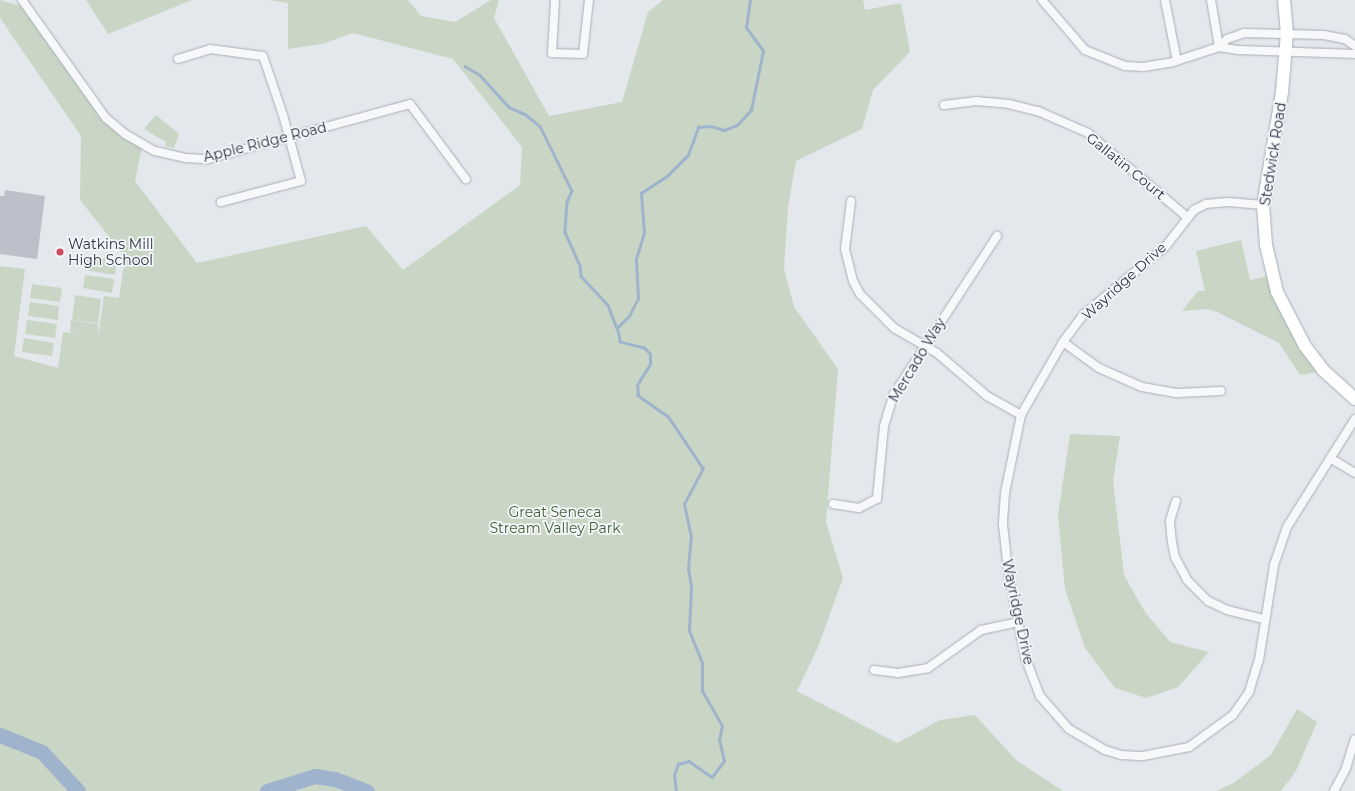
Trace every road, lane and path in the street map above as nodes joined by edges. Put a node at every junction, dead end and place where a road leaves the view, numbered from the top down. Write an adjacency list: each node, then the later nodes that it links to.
1 (22, 0): 16 (street, Apple Ridge Road)
2 (556, 0): 3 (street)
3 (588, 0)
4 (1042, 0): 14 (street)
5 (1165, 0): 14 (street)
6 (1211, 0): 10 (street)
7 (1284, 0): 8 (street, Stedwick Road)
8 (1287, 33): 9 (street); 10 (street); 11 (street, Stedwick Road)
9 (1355, 46)
10 (1219, 47): 11 (street); 14 (street)
11 (1286, 50): 12 (street); 20 (street, Stedwick Road)
12 (1355, 54)
13 (178, 59): 16 (street)
14 (1176, 61)
15 (944, 104): 21 (street, Gallatin Court)
16 (289, 137): 17 (street, Apple Ridge Road); 19 (street)
17 (466, 179)
18 (851, 201): 24 (street)
19 (221, 202)
20 (1263, 205): 21 (street, Wayridge Drive); 26 (street, Stedwick Road)
21 (1187, 217): 23 (street, Wayridge Drive)
22 (997, 236): 24 (street, Mercado Way)
23 (1063, 342): 25 (street); 27 (street, Wayridge Drive)
24 (924, 345): 27 (street); 32 (street, Mercado Way)
25 (1221, 391)
26 (1355, 399)
27 (1021, 415): 34 (street, Wayridge Drive)
28 (1355, 419): 29 (street, Wayridge Drive)
29 (1330, 458): 30 (street); 33 (street, Wayridge Drive)
30 (1355, 473)
31 (1176, 501): 33 (street)
32 (833, 504)
33 (1264, 618): 34 (street, Wayridge Drive)
34 (1018, 622): 35 (street)
35 (874, 670)
36 (1355, 739): 37 (street)
37 (1334, 791)

